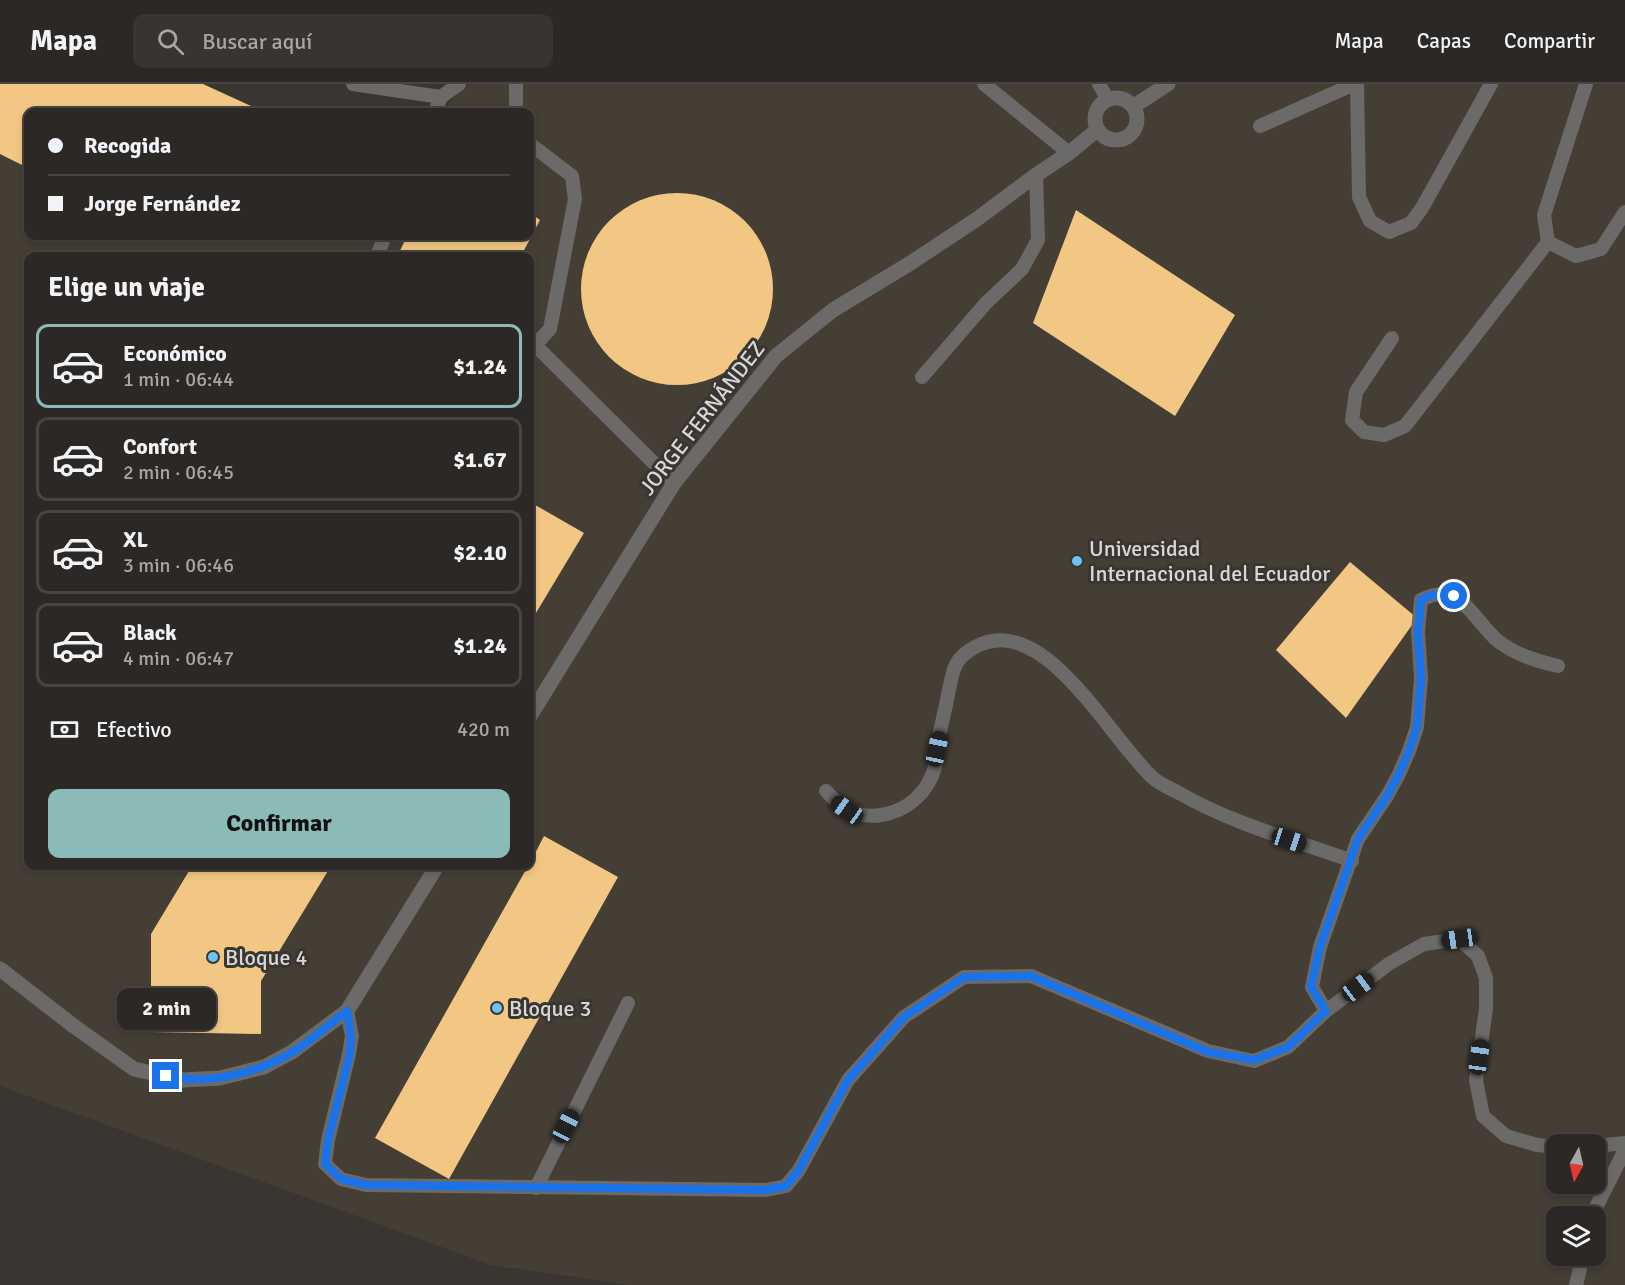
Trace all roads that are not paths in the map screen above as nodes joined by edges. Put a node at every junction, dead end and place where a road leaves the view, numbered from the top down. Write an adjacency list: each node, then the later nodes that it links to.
1 (353, 84): 10 (lane)
2 (459, 84): 10 (lane)
3 (516, 84): 14 (lane)
4 (984, 84): 18 (lane)
5 (1099, 84): 11 (lane)
6 (1168, 84): 12 (street)
7 (1355, 84): 8 (lane); 15 (lane)
8 (1491, 84)
9 (1586, 84): 21 (lane)
10 (441, 97): 13 (lane)
11 (1108, 100): 12 (street); 16 (street)
12 (1134, 106): 16 (street)
13 (437, 108)
14 (516, 108)
15 (1260, 126)
16 (1097, 130): 18 (street, JORGE FERNÁNDEZ)
17 (534, 147): 23 (lane)
18 (1069, 153): 19 (street, JORGE FERNÁNDEZ)
19 (1036, 175): 25 (lane); 26 (street, JORGE FERNÁNDEZ)
20 (1625, 212): 21 (lane)
21 (1548, 242): 22 (lane)
22 (1392, 338)
23 (534, 344)
24 (534, 348): 26 (lane)
25 (922, 377)
26 (674, 483): 28 (street, JORGE FERNÁNDEZ)
27 (1558, 666): 30 (lane)
28 (534, 710)
29 (826, 791): 30 (lane)
30 (1352, 861): 35 (lane)
31 (435, 870): 34 (street)
32 (0, 969): 34 (street)
33 (628, 1003): 40 (lane)
34 (347, 1011): 40 (lane)
35 (1326, 1011): 38 (lane); 40 (lane)
36 (1625, 1143): 37 (lane)
37 (1606, 1145)
38 (1546, 1146)
39 (1625, 1150): 41 (lane)
40 (536, 1188)
41 (1597, 1206)
42 (1581, 1266): 43 (lane)
43 (1576, 1285)

